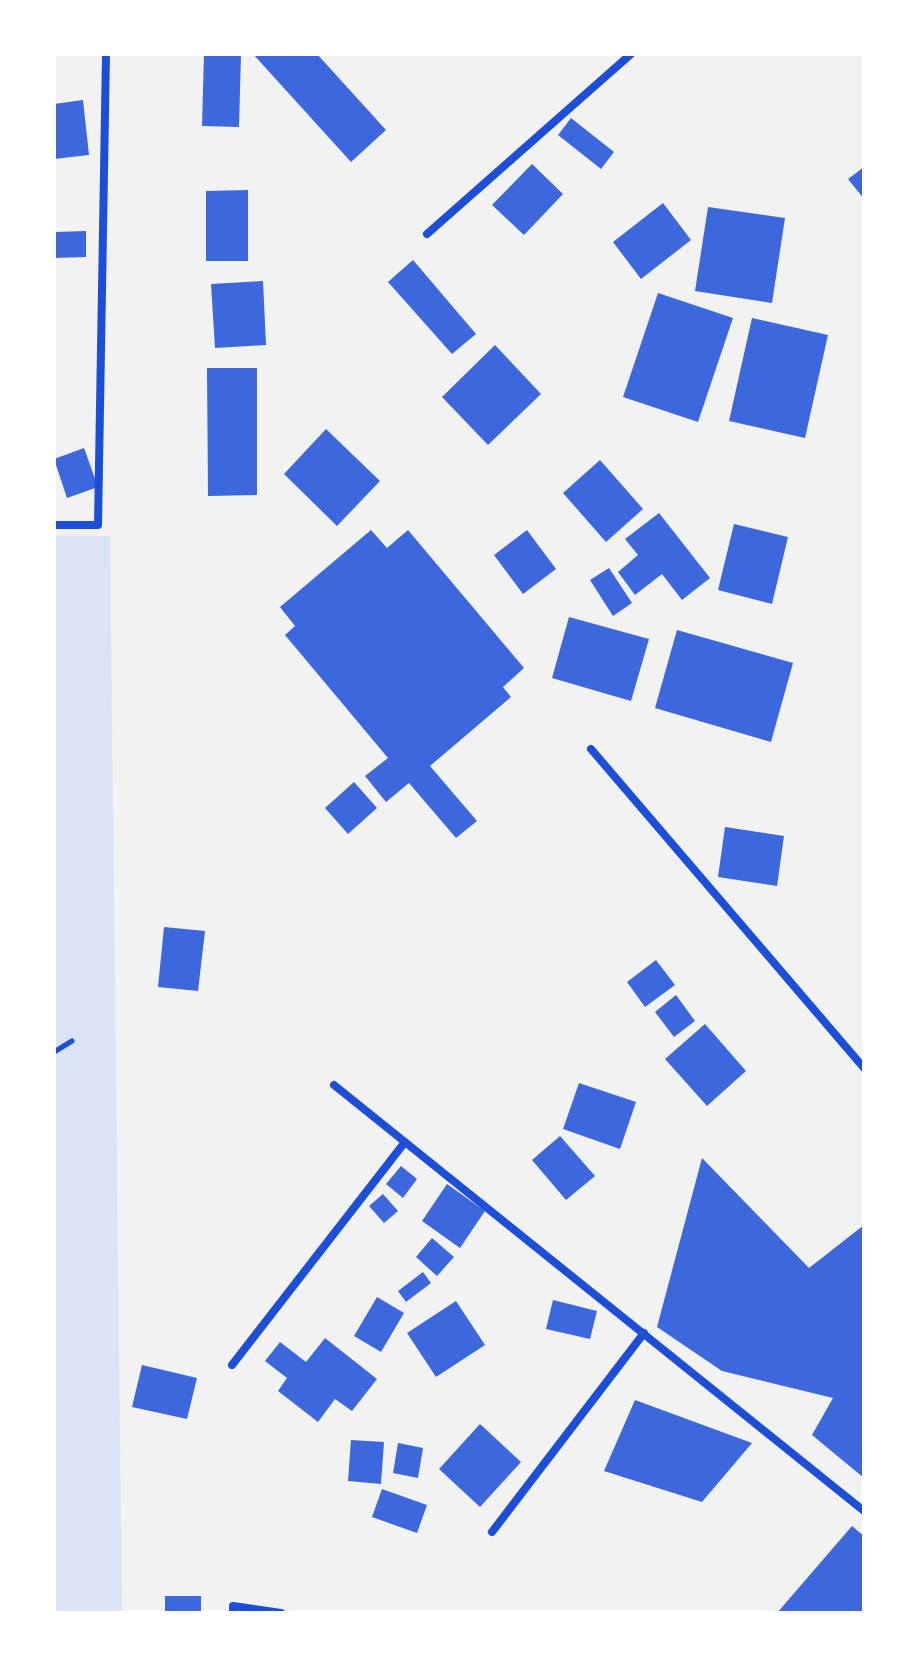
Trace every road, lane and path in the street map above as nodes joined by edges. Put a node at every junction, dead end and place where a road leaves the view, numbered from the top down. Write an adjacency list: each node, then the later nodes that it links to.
1 (106, 54): 4 (street)
2 (631, 54): 3 (street)
3 (427, 234)
4 (54, 525)
5 (591, 749): 8 (street)
6 (72, 1041): 7 (path)
7 (54, 1052)
8 (864, 1068)
9 (334, 1085): 10 (street)
10 (405, 1142): 11 (street); 12 (street)
11 (644, 1333): 13 (street); 14 (street)
12 (232, 1365)
13 (864, 1511)
14 (492, 1532)
15 (233, 1613): 16 (street)
16 (281, 1613)

